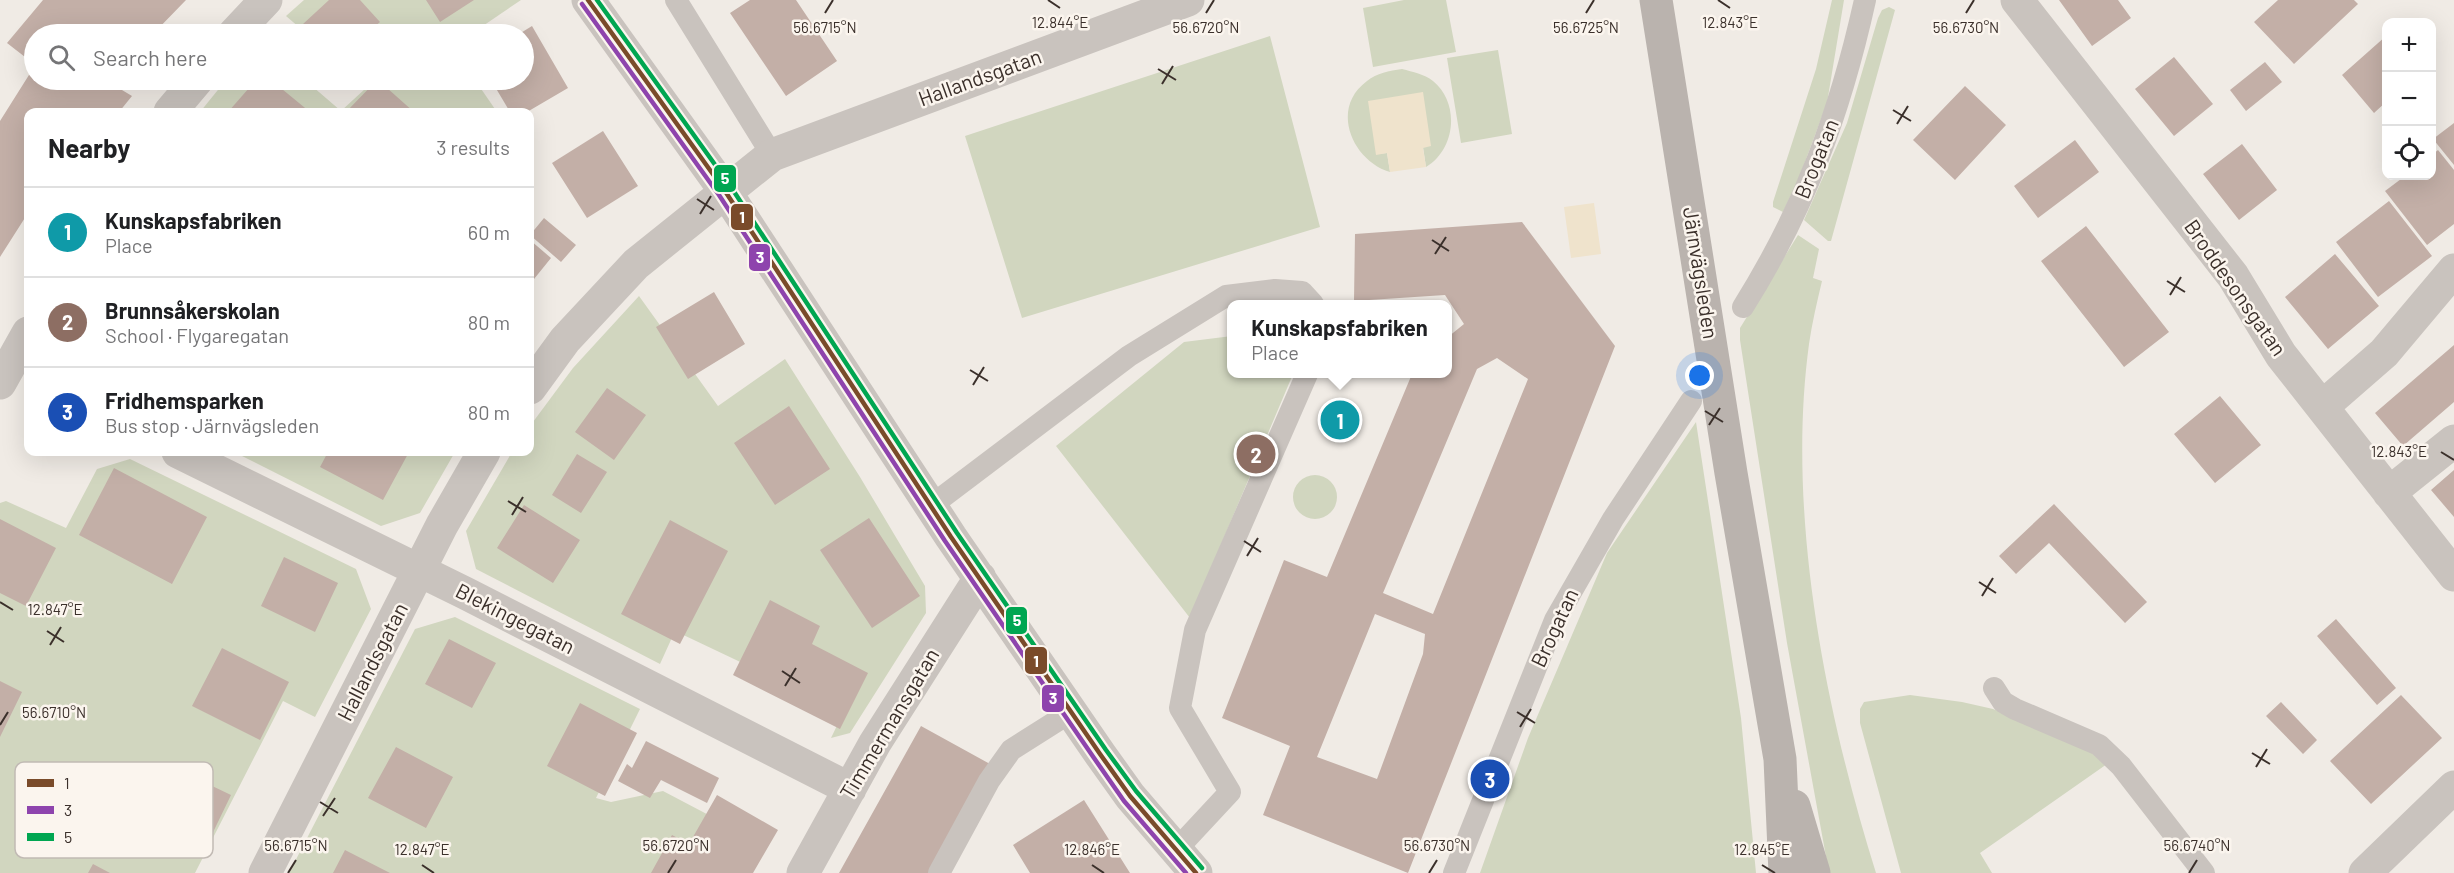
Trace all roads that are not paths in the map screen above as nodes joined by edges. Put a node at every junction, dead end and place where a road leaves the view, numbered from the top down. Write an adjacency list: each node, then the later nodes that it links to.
1 (266, 0): 8 (street)
2 (588, 0): 12 (street)
3 (676, 0): 11 (lane)
4 (1188, 0): 11 (street, Hallandsgatan)
5 (1656, 0): 32 (main road, Järnvägsleden)
6 (1865, 0): 15 (lane, Brogatan)
7 (2017, 0): 21 (street, Broddesonsgatan)
8 (243, 24)
9 (189, 90): 10 (street)
10 (173, 108)
11 (772, 155): 12 (street, Hallandsgatan)
12 (725, 191): 19 (street); 26 (street)
13 (2454, 270): 21 (street)
14 (1309, 300): 26 (lane)
15 (1743, 307)
16 (24, 344): 17 (street)
17 (12, 376)
18 (1305, 378): 35 (lane)
19 (534, 383)
20 (1691, 401): 39 (lane, Brogatan)
21 (2322, 407): 25 (street, Broddesonsgatan)
22 (2454, 441): 25 (street)
23 (186, 456): 27 (street, Blekingegatan)
24 (482, 456): 27 (street, Hallandsgatan)
25 (2389, 493): 28 (street, Broddesonsgatan)
26 (932, 505): 29 (street)
27 (419, 571): 34 (street, Blekingegatan); 36 (street, Hallandsgatan)
28 (2454, 575)
29 (980, 578): 31 (street); 34 (street, Timmermansgatan)
30 (1994, 688): 42 (lane)
31 (1071, 712): 35 (street); 38 (lane)
32 (1780, 759): 40 (main road, Järnvägsleden); 41 (main road, Järnvägsleden)
33 (2454, 787): 43 (street)
34 (850, 789): 37 (street, Timmermansgatan)
35 (1186, 862)
36 (265, 873)
37 (803, 873)
38 (939, 873)
39 (1454, 873)
40 (1785, 873)
41 (1814, 873)
42 (2204, 873)
43 (2365, 873)

